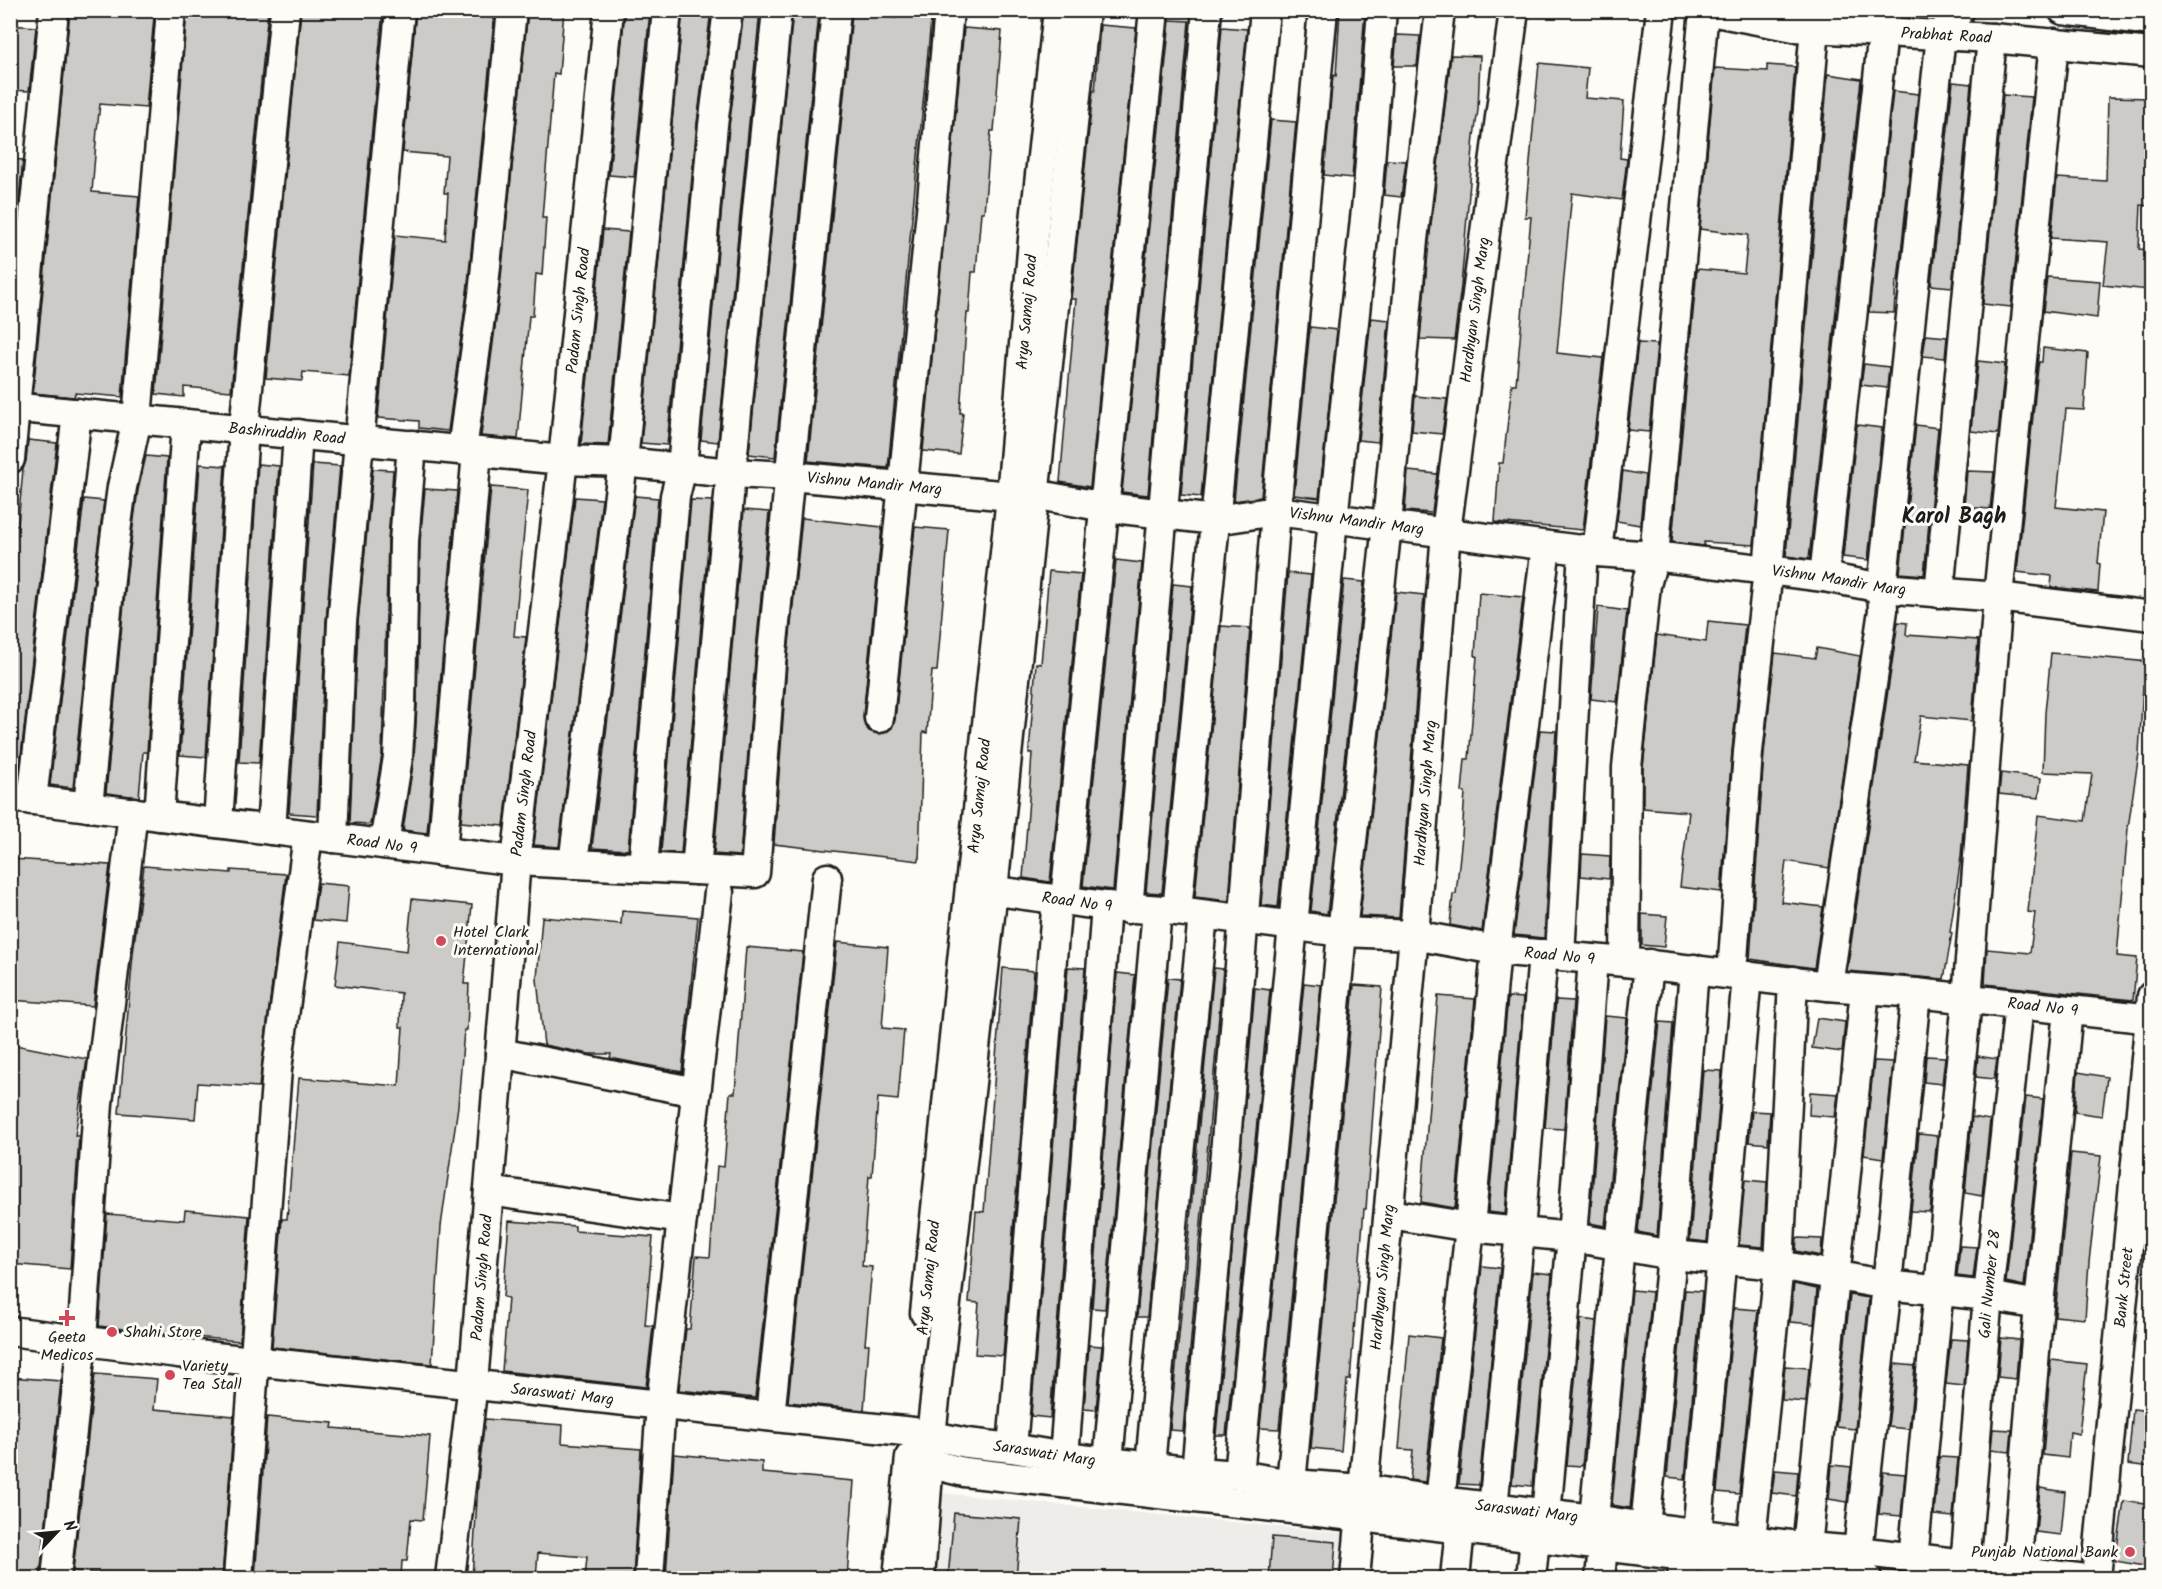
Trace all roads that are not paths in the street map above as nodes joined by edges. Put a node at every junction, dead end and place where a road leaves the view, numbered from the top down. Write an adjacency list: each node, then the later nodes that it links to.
1 (54, 10): 32 (street)
2 (171, 10): 34 (street)
3 (285, 10): 36 (street)
4 (400, 10): 38 (street)
5 (512, 10): 40 (street)
6 (609, 10): 42 (street, Padam Singh Road)
7 (667, 10): 43 (street)
8 (728, 10): 44 (street)
9 (777, 10): 45 (street)
10 (836, 10): 46 (street)
11 (949, 10): 47 (street)
12 (1058, 10): 48 (street, Arya Samaj Road)
13 (1085, 10): 48 (street)
14 (1154, 10): 49 (street)
15 (1208, 10): 51 (street)
16 (1265, 10): 53 (street)
17 (1323, 10): 50 (street)
18 (1383, 10): 52 (street)
19 (1440, 10): 54 (street)
20 (1514, 10): 55 (street, Hardhyan Singh Marg)
21 (1661, 10): 57 (street)
22 (1705, 10): 27 (street, Prabhat Road); 58 (street)
23 (1960, 10): 28 (street)
24 (2063, 10): 26 (street)
25 (1885, 21): 27 (street, Prabhat Road); 28 (street, Prabhat Road); 60 (street)
26 (2151, 21)
27 (1815, 28): 59 (street)
28 (1941, 35): 29 (street, Prabhat Road); 61 (street)
29 (1992, 38): 30 (street, Prabhat Road); 62 (street)
30 (2054, 43): 31 (street, Prabhat Road); 63 (street)
31 (2151, 53)
32 (13, 407): 33 (street, Bashiruddin Road); 41 (street)
33 (77, 413): 34 (street, Bashiruddin Road); 66 (street)
34 (137, 419): 35 (street, Bashiruddin Road); 67 (street)
35 (186, 424): 36 (street, Bashiruddin Road); 68 (street)
36 (244, 429): 37 (street, Bashiruddin Road); 69 (street)
37 (298, 435): 38 (street, Bashiruddin Road); 70 (street)
38 (358, 440): 39 (street, Bashiruddin Road); 71 (street)
39 (412, 445): 40 (street, Bashiruddin Road); 72 (street)
40 (469, 451): 42 (street, Bashiruddin Road); 73 (street)
41 (10, 459)
42 (563, 460): 43 (street, Vishnu Mandir Marg); 74 (street, Padam Singh Road)
43 (623, 462): 44 (street, Vishnu Mandir Marg); 75 (street)
44 (682, 468): 45 (street, Vishnu Mandir Marg); 76 (street)
45 (731, 473): 46 (street, Vishnu Mandir Marg); 77 (street)
46 (790, 476): 47 (street, Vishnu Mandir Marg); 77 (street, Road No 9)
47 (903, 488): 48 (street, Vishnu Mandir Marg); 65 (street)
48 (1022, 495): 49 (street, Vishnu Mandir Marg); 79 (street, Arya Samaj Road)
49 (1105, 507): 51 (street, Vishnu Mandir Marg); 81 (street)
50 (1276, 511): 52 (street, Vishnu Mandir Marg); 53 (street, Vishnu Mandir Marg); 84 (street)
51 (1164, 513): 53 (street, Vishnu Mandir Marg); 82 (street)
52 (1333, 519): 54 (street, Vishnu Mandir Marg); 85 (street)
53 (1215, 520): 83 (street)
54 (1387, 525): 55 (street, Vishnu Mandir Marg); 86 (street)
55 (1446, 532): 56 (street, Vishnu Mandir Marg); 87 (street, Hardhyan Singh Marg)
56 (1546, 546): 57 (street, Vishnu Mandir Marg); 88 (street)
57 (1590, 550): 58 (street, Vishnu Mandir Marg); 89 (street)
58 (1654, 556): 59 (street, Vishnu Mandir Marg); 91 (street)
59 (1768, 570): 60 (street, Vishnu Mandir Marg); 93 (street)
60 (1824, 577): 61 (street, Vishnu Mandir Marg)
61 (1881, 588): 62 (street, Vishnu Mandir Marg); 95 (street)
62 (1939, 593): 63 (street, Vishnu Mandir Marg)
63 (1998, 597): 64 (street, Vishnu Mandir Marg); 98 (street)
64 (2151, 616)
65 (879, 718)
66 (21, 798): 67 (street, Road No 9)
67 (88, 807): 68 (street, Road No 9)
68 (146, 814): 69 (street, Road No 9); 120 (street)
69 (218, 823): 70 (street, Road No 9)
70 (271, 830): 71 (street, Road No 9)
71 (321, 837): 72 (street, Road No 9); 121 (street)
72 (384, 844): 73 (street, Road No 9)
73 (442, 852): 74 (street, Road No 9)
74 (516, 861): 75 (street, Road No 9); 102 (street, Padam Singh Road)
75 (573, 864): 76 (street, Road No 9)
76 (643, 867): 77 (street, Road No 9)
77 (696, 870)
78 (827, 878): 124 (street)
79 (981, 889): 81 (street, Road No 9); 125 (street, Arya Samaj Road)
80 (719, 892): 103 (street)
81 (1061, 899): 82 (street, Road No 9); 126 (street)
82 (1117, 907): 83 (street, Road No 9); 127 (street)
83 (1179, 912): 84 (street, Road No 9); 128 (street); 129 (street)
84 (1243, 920): 85 (street, Road No 9); 130 (street)
85 (1294, 926): 86 (street, Road No 9); 131 (street)
86 (1341, 932): 87 (street, Road No 9); 132 (street)
87 (1414, 935): 88 (street, Road No 9); 105 (street, Hardhyan Singh Marg)
88 (1496, 950): 89 (street, Road No 9); 107 (street)
89 (1552, 955): 90 (street, Road No 9); 108 (street)
90 (1593, 959): 91 (street, Road No 9); 109 (street)
91 (1637, 963): 92 (street, Road No 9); 110 (street)
92 (1694, 969): 93 (street, Road No 9); 111 (street)
93 (1740, 975): 94 (street, Road No 9); 112 (street)
94 (1793, 981): 95 (street, Road No 9); 113 (street)
95 (1828, 986): 96 (street, Road No 9)
96 (1865, 990): 97 (street, Road No 9); 114 (street)
97 (1916, 993): 98 (street, Road No 9); 115 (street)
98 (1967, 999): 99 (street, Road No 9); 116 (street)
99 (2019, 1004): 100 (street, Road No 9); 117 (street, Gali Number 28)
100 (2068, 1010): 101 (street, Road No 9); 118 (street)
101 (2151, 1011): 163 (street, Bank Street)
102 (500, 1053): 103 (street); 104 (street, Padam Singh Road)
103 (696, 1092): 106 (street)
104 (489, 1191): 106 (street); 122 (street, Padam Singh Road)
105 (1390, 1214): 107 (street); 133 (street, Hardhyan Singh Marg)
106 (682, 1219): 123 (street)
107 (1470, 1227): 108 (street); 134 (street)
108 (1520, 1231): 109 (street); 135 (street)
109 (1572, 1236): 110 (street); 138 (street)
110 (1620, 1246): 111 (street); 137 (street)
111 (1672, 1255): 112 (street); 139 (street)
112 (1722, 1260): 113 (street); 145 (street)
113 (1779, 1265): 114 (street); 141 (street)
114 (1835, 1275): 115 (street); 143 (street)
115 (1887, 1285): 116 (street); 144 (street)
116 (1938, 1292): 117 (street); 146 (street)
117 (1988, 1296): 118 (street); 147 (street, Gali Number 28)
118 (2039, 1305): 148 (street)
119 (10, 1331): 120 (street, Saraswati Marg)
120 (82, 1340): 121 (street, Saraswati Marg); 151 (street)
121 (255, 1361): 122 (street, Saraswati Marg); 152 (street)
122 (473, 1383): 123 (street, Saraswati Marg); 153 (street, Padam Singh Road)
123 (661, 1404): 124 (street, Saraswati Marg); 154 (street)
124 (770, 1416): 125 (street, Saraswati Marg)
125 (921, 1447): 126 (street, Saraswati Marg); 136 (street, Saraswati Marg); 155 (street, Arya Samaj Road); 156 (street)
126 (1012, 1448): 127 (street, Saraswati Marg)
127 (1064, 1457): 128 (street, Saraswati Marg)
128 (1108, 1462): 129 (street, Saraswati Marg)
129 (1150, 1467): 130 (street, Saraswati Marg)
130 (1196, 1472): 131 (street, Saraswati Marg)
131 (1239, 1475): 132 (street, Saraswati Marg)
132 (1291, 1484): 133 (street, Saraswati Marg)
133 (1364, 1489): 134 (street, Saraswati Marg); 136 (street, Hardhyan Singh Marg)
134 (1440, 1501): 135 (street, Saraswati Marg)
135 (1493, 1508): 138 (street, Saraswati Marg)
136 (1362, 1517): 140 (street, Saraswati Marg); 157 (street, Hardhyan Singh Marg)
137 (1594, 1519): 138 (street, Saraswati Marg); 139 (street, Saraswati Marg)
138 (1540, 1526): 140 (street, Saraswati Marg); 142 (street, Saraswati Marg); 159 (street)
139 (1645, 1527): 145 (street, Saraswati Marg)
140 (1460, 1529): 158 (street)
141 (1751, 1540): 143 (street, Saraswati Marg); 145 (street, Saraswati Marg)
142 (1603, 1547): 145 (street, Saraswati Marg); 160 (street)
143 (1807, 1547): 144 (street, Saraswati Marg)
144 (1858, 1551): 146 (street, Saraswati Marg)
145 (1687, 1556): 149 (street, Saraswati Marg)
146 (1913, 1559): 147 (street, Saraswati Marg)
147 (1965, 1565): 148 (street, Saraswati Marg)
148 (2016, 1571): 162 (street, Saraswati Marg)
149 (1763, 1572): 150 (street, Saraswati Marg)
150 (1832, 1576): 161 (street, Saraswati Marg)
151 (56, 1578)
152 (238, 1578)
153 (450, 1578)
154 (649, 1578)
155 (898, 1578)
156 (920, 1578)
157 (1355, 1578)
158 (1455, 1578)
159 (1531, 1578)
160 (1600, 1578)
161 (1867, 1578)
162 (2078, 1578)
163 (2096, 1578)

